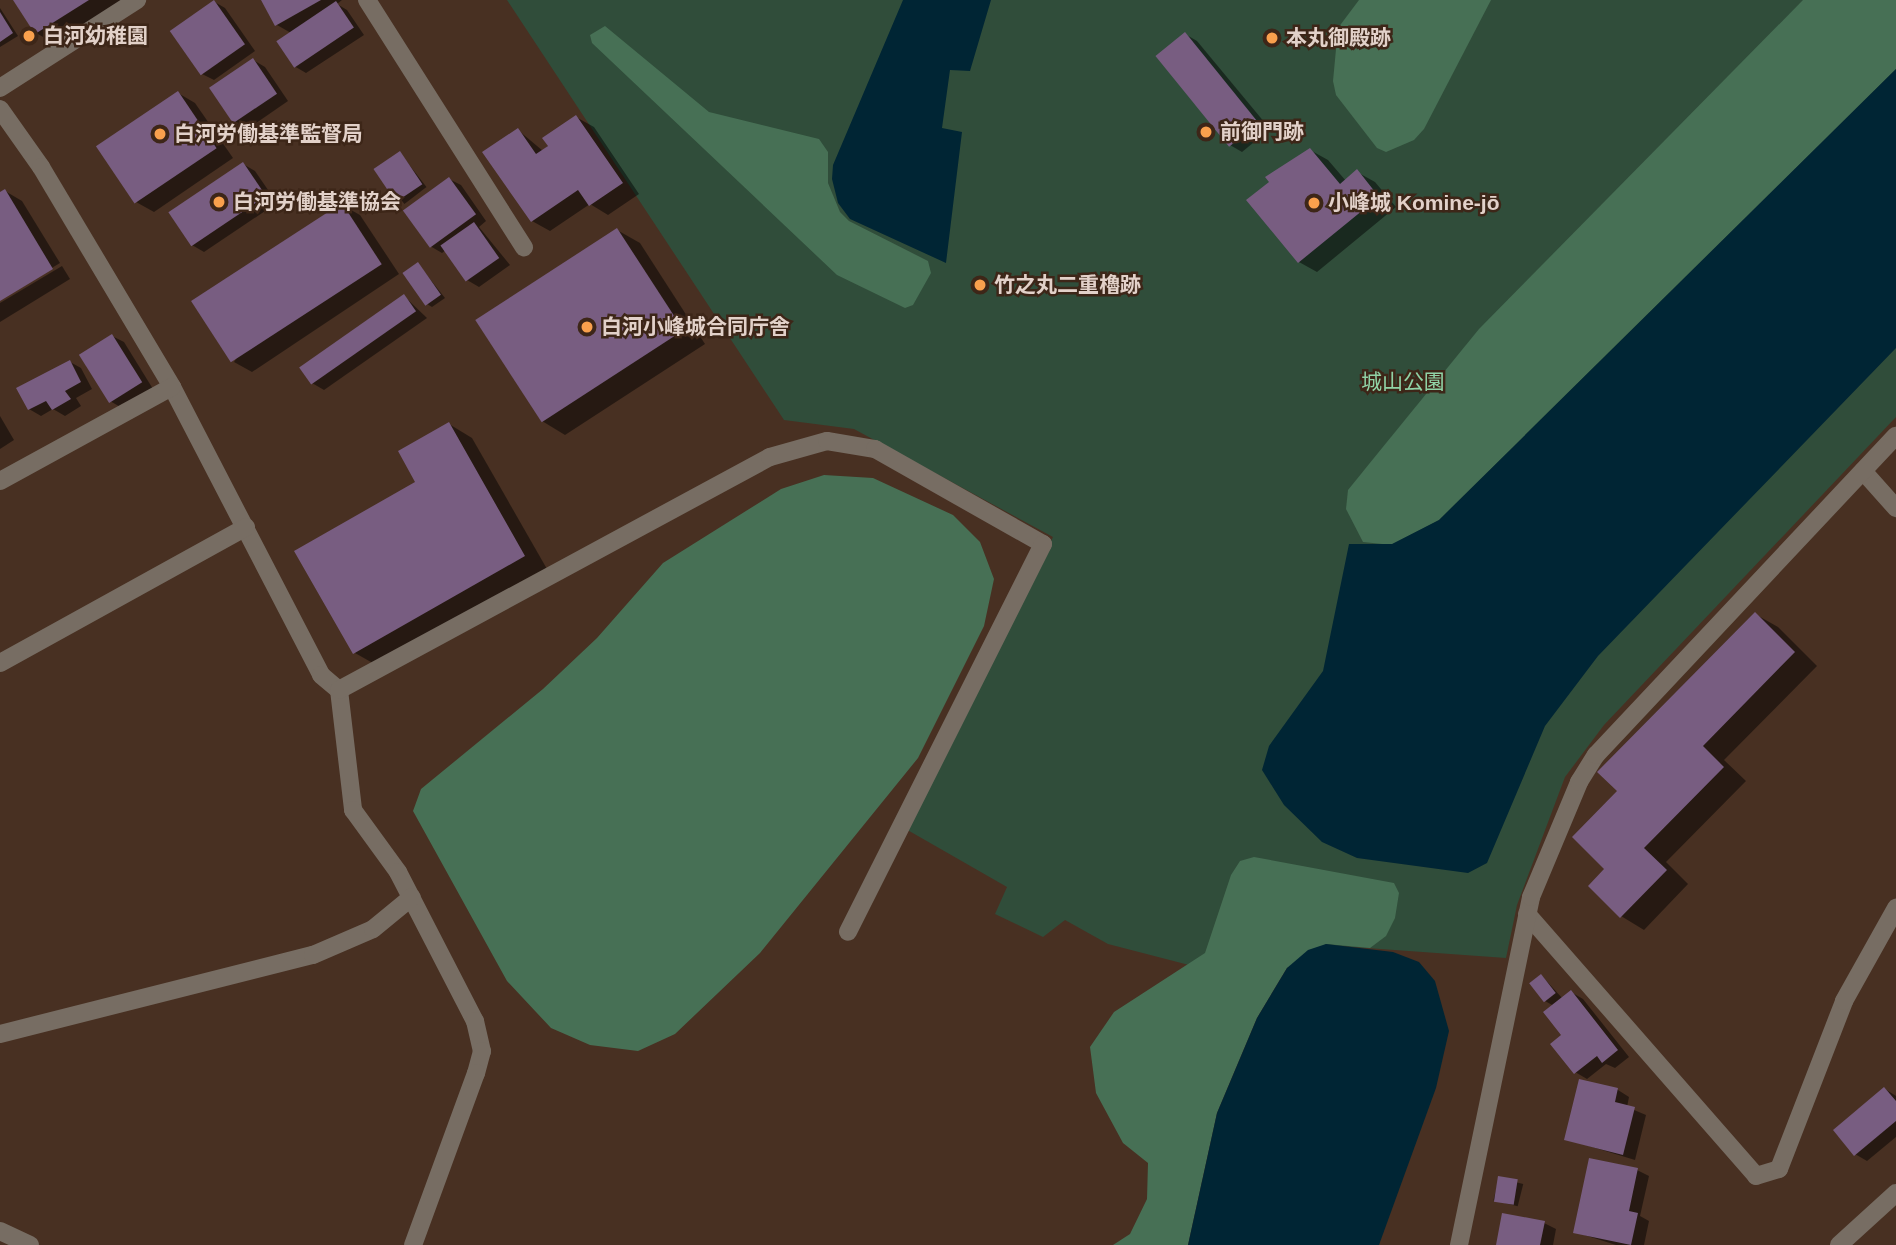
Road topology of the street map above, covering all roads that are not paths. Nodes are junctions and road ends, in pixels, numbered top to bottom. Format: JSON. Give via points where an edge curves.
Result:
{"nodes":[{"id":1,"x":137,"y":0,"type":"edge"},
{"id":2,"x":368,"y":0,"type":"edge"},
{"id":3,"x":0,"y":88,"type":"edge"},
{"id":4,"x":0,"y":109,"type":"edge"},
{"id":5,"x":524,"y":247,"type":"dead end"},
{"id":6,"x":172,"y":387,"type":"junction"},
{"id":7,"x":1896,"y":436,"type":"edge"},
{"id":8,"x":1863,"y":471,"type":"junction"},
{"id":9,"x":0,"y":481,"type":"edge"},
{"id":10,"x":1896,"y":508,"type":"edge"},
{"id":11,"x":246,"y":527,"type":"junction"},
{"id":12,"x":0,"y":663,"type":"edge"},
{"id":13,"x":339,"y":690,"type":"junction"},
{"id":14,"x":411,"y":897,"type":"junction"},
{"id":15,"x":1896,"y":908,"type":"edge"},
{"id":16,"x":1527,"y":914,"type":"junction"},
{"id":17,"x":848,"y":932,"type":"dead end"},
{"id":18,"x":0,"y":1034,"type":"edge"},
{"id":19,"x":1896,"y":1193,"type":"edge"},
{"id":20,"x":0,"y":1231,"type":"edge"},
{"id":21,"x":30,"y":1245,"type":"edge"},
{"id":22,"x":412,"y":1245,"type":"edge"},
{"id":23,"x":1460,"y":1245,"type":"edge"},
{"id":24,"x":1839,"y":1245,"type":"edge"}],
"edges":[{"from":1,"to":3,"type":"street"},
{"from":2,"to":5,"type":"street"},
{"from":4,"to":6,"type":"street","via":[[41,167]]},
{"from":6,"to":9,"type":"street"},
{"from":6,"to":11,"type":"street"},
{"from":7,"to":8,"type":"street"},
{"from":8,"to":10,"type":"street"},
{"from":8,"to":16,"type":"street","via":[[1596,755],[1579,782]]},
{"from":11,"to":12,"type":"street"},
{"from":11,"to":13,"type":"street","via":[[321,675]]},
{"from":13,"to":14,"type":"street","via":[[353,810]]},
{"from":13,"to":17,"type":"street","via":[[770,457],[827,441],[875,449],[1042,544]]},
{"from":14,"to":18,"type":"street","via":[[373,929],[313,955]]},
{"from":14,"to":22,"type":"street","via":[[475,1021],[482,1051]]},
{"from":15,"to":16,"type":"street","via":[[1844,1001],[1779,1169],[1756,1176]]},
{"from":16,"to":23,"type":"street"},
{"from":19,"to":24,"type":"street"},
{"from":20,"to":21,"type":"street"}]}
